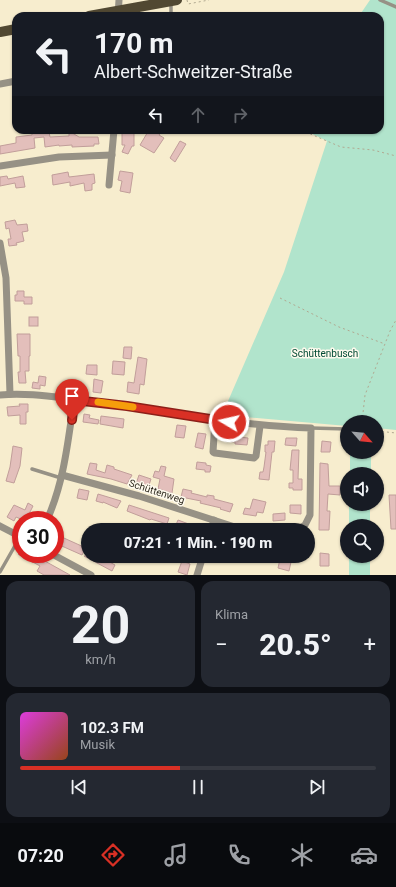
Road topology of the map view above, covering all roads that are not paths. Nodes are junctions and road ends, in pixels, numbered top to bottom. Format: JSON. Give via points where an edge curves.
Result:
{"nodes":[{"id":1,"x":119,"y":0,"type":"edge"},
{"id":2,"x":380,"y":0,"type":"edge"},
{"id":3,"x":168,"y":1,"type":"edge"},
{"id":4,"x":396,"y":7,"type":"edge"},
{"id":5,"x":118,"y":12,"type":"edge"},
{"id":6,"x":122,"y":12,"type":"edge"},
{"id":7,"x":170,"y":12,"type":"edge"},
{"id":8,"x":12,"y":30,"type":"edge"},
{"id":9,"x":0,"y":32,"type":"edge"},
{"id":10,"x":12,"y":82,"type":"edge"},
{"id":11,"x":0,"y":84,"type":"edge"},
{"id":12,"x":114,"y":134,"type":"edge"},
{"id":13,"x":112,"y":155,"type":"junction"},
{"id":14,"x":0,"y":166,"type":"edge"},
{"id":15,"x":109,"y":185,"type":"dead end"},
{"id":16,"x":0,"y":243,"type":"edge"},
{"id":17,"x":10,"y":394,"type":"junction"},
{"id":18,"x":0,"y":395,"type":"edge"},
{"id":19,"x":74,"y":400,"type":"junction"},
{"id":20,"x":215,"y":420,"type":"junction"},
{"id":21,"x":260,"y":426,"type":"junction"},
{"id":22,"x":311,"y":428,"type":"junction"},
{"id":23,"x":340,"y":429,"type":"edge"},
{"id":24,"x":32,"y":469,"type":"dead end"},
{"id":25,"x":62,"y":476,"type":"junction"},
{"id":26,"x":51,"y":511,"type":"edge"},
{"id":27,"x":214,"y":520,"type":"junction"},
{"id":28,"x":213,"y":523,"type":"edge"},
{"id":29,"x":223,"y":523,"type":"edge"},
{"id":30,"x":305,"y":523,"type":"edge"},
{"id":31,"x":0,"y":526,"type":"edge"},
{"id":32,"x":12,"y":533,"type":"edge"},
{"id":33,"x":12,"y":551,"type":"edge"},
{"id":34,"x":64,"y":560,"type":"edge"},
{"id":35,"x":201,"y":563,"type":"edge"},
{"id":36,"x":0,"y":572,"type":"edge"},
{"id":37,"x":91,"y":575,"type":"edge"},
{"id":38,"x":198,"y":575,"type":"edge"}],
"edges":[{"from":1,"to":5,"type":"street"},
{"from":2,"to":4,"type":"lane"},
{"from":3,"to":6,"type":"main road"},
{"from":3,"to":7,"type":"lane"},
{"from":8,"to":9,"type":"main road"},
{"from":10,"to":11,"type":"street"},
{"from":12,"to":13,"type":"street"},
{"from":13,"to":14,"type":"street","via":[[59,157]]},
{"from":13,"to":15,"type":"street"},
{"from":16,"to":17,"type":"street","via":[[6,278]]},
{"from":17,"to":18,"type":"street"},
{"from":17,"to":19,"type":"street"},
{"from":19,"to":20,"type":"street"},
{"from":19,"to":25,"type":"street"},
{"from":20,"to":21,"type":"street"},
{"from":20,"to":21,"type":"street","via":[[215,453],[254,458]]},
{"from":21,"to":22,"type":"street"},
{"from":22,"to":23,"type":"lane"},
{"from":22,"to":30,"type":"street","via":[[310,515]]},
{"from":24,"to":25,"type":"lane"},
{"from":25,"to":26,"type":"street"},
{"from":25,"to":27,"type":"street","name":"Schüttenweg","via":[[139,496]]},
{"from":27,"to":28,"type":"street"},
{"from":27,"to":29,"type":"street","name":"Schüttenweg"},
{"from":31,"to":32,"type":"street"},
{"from":33,"to":36,"type":"lane"},
{"from":34,"to":37,"type":"street"},
{"from":35,"to":38,"type":"street"}]}
